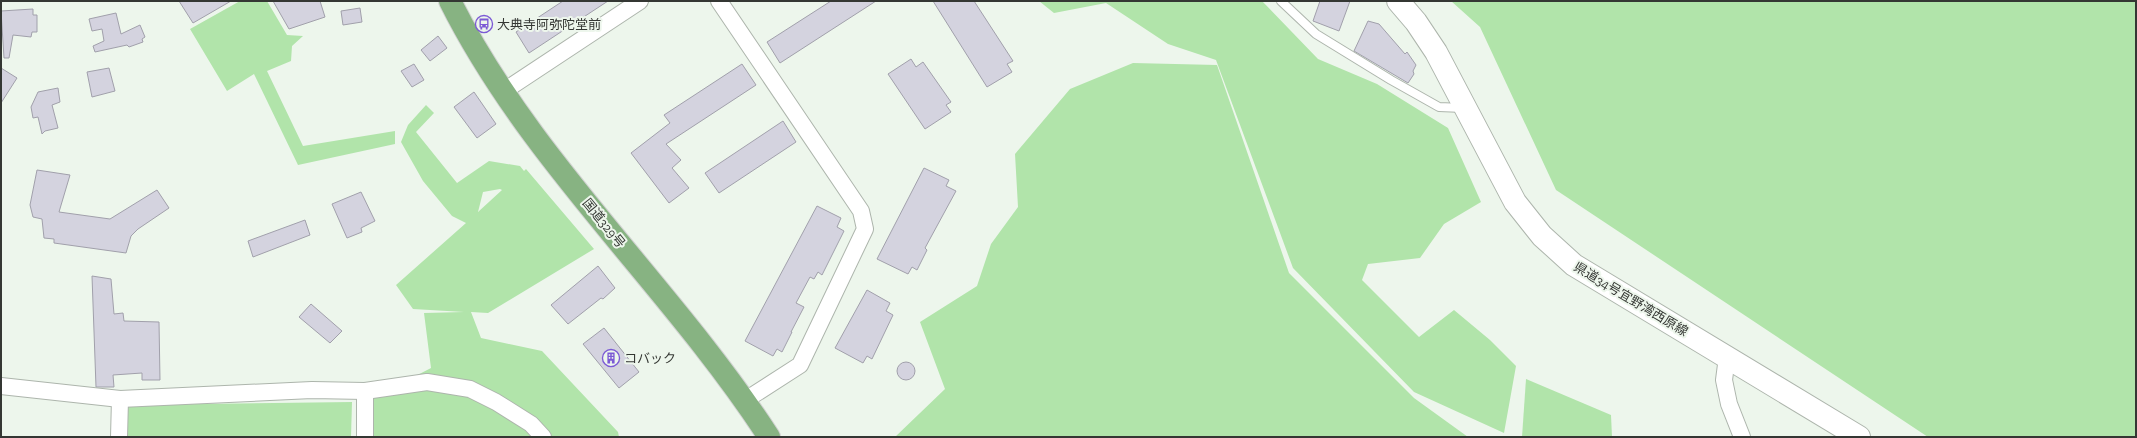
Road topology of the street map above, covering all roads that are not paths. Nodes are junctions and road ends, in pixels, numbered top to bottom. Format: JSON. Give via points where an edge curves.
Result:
{"nodes":[{"id":1,"x":450,"y":1,"type":"edge"},
{"id":2,"x":640,"y":1,"type":"edge"},
{"id":3,"x":719,"y":1,"type":"edge"},
{"id":4,"x":1282,"y":1,"type":"edge"},
{"id":5,"x":1398,"y":1,"type":"edge"},
{"id":6,"x":504,"y":91,"type":"junction"},
{"id":7,"x":1464,"y":108,"type":"junction"},
{"id":8,"x":1727,"y":357,"type":"junction"},
{"id":9,"x":1,"y":386,"type":"edge"},
{"id":10,"x":365,"y":391,"type":"junction"},
{"id":11,"x":120,"y":398,"type":"junction"},
{"id":12,"x":744,"y":401,"type":"junction"},
{"id":13,"x":119,"y":437,"type":"edge"},
{"id":14,"x":365,"y":437,"type":"edge"},
{"id":15,"x":543,"y":437,"type":"edge"},
{"id":16,"x":769,"y":437,"type":"edge"},
{"id":17,"x":1742,"y":437,"type":"edge"},
{"id":18,"x":1859,"y":437,"type":"edge"}],
"edges":[{"from":1,"to":6,"type":"highway","name":"国道329号","via":[[466,33]]},
{"from":2,"to":6,"type":"street"},
{"from":3,"to":12,"type":"street","via":[[862,211],[865,229],[800,365]]},
{"from":4,"to":7,"type":"lane","via":[[1316,34],[1391,80],[1438,107]]},
{"from":5,"to":7,"type":"main road","name":"県道34号宜野湾西原線","via":[[1436,52]]},
{"from":6,"to":12,"type":"highway","name":"国道329号","via":[[527,126]]},
{"from":7,"to":8,"type":"main road","name":"県道34号宜野湾西原線","via":[[1515,202],[1542,236],[1574,265]]},
{"from":8,"to":17,"type":"street","via":[[1724,380],[1729,404]]},
{"from":8,"to":18,"type":"main road","name":"県道34号宜野湾西原線"},
{"from":9,"to":11,"type":"street"},
{"from":10,"to":11,"type":"street","via":[[312,390]]},
{"from":10,"to":14,"type":"street"},
{"from":10,"to":15,"type":"street","via":[[427,382],[470,389],[531,424]]},
{"from":11,"to":13,"type":"street"},
{"from":12,"to":16,"type":"highway","name":"国道329号"}]}
